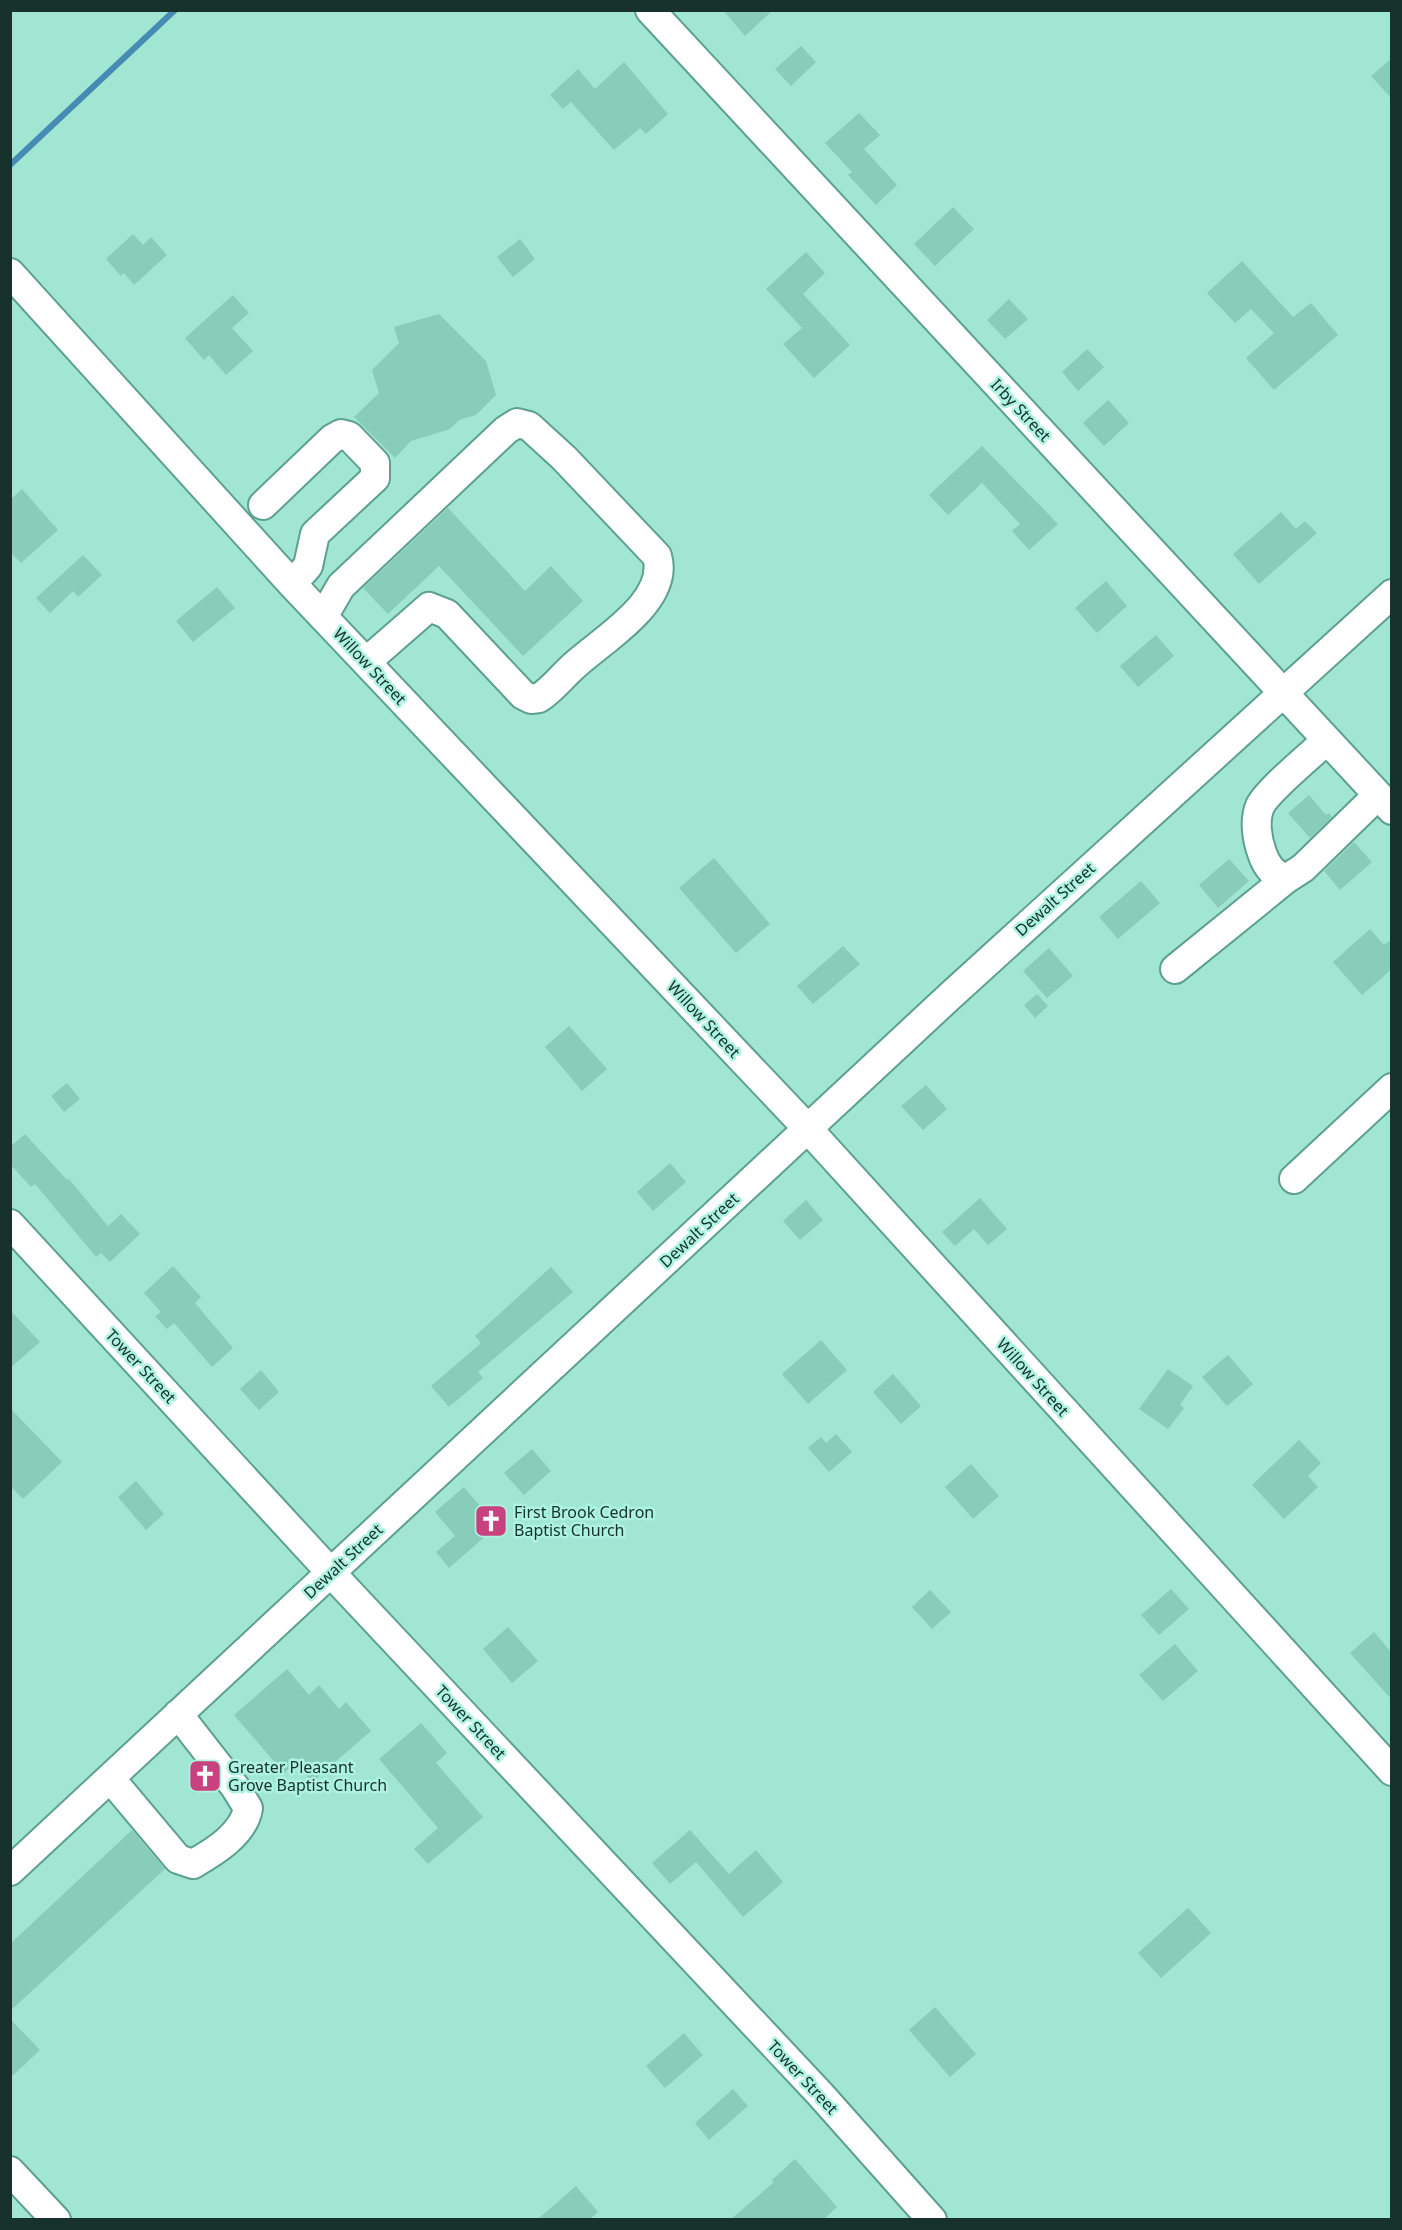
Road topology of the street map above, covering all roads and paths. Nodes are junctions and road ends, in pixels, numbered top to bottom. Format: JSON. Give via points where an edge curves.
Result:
{"nodes":[{"id":1,"x":650,"y":10,"type":"edge"},
{"id":2,"x":10,"y":273,"type":"edge"},
{"id":3,"x":263,"y":505,"type":"dead end"},
{"id":4,"x":292,"y":584,"type":"junction"},
{"id":5,"x":1392,"y":594,"type":"edge"},
{"id":6,"x":323,"y":616,"type":"junction"},
{"id":7,"x":366,"y":662,"type":"junction"},
{"id":8,"x":1284,"y":694,"type":"junction"},
{"id":9,"x":1327,"y":740,"type":"junction"},
{"id":10,"x":1385,"y":802,"type":"edge"},
{"id":11,"x":1286,"y":879,"type":"junction"},
{"id":12,"x":1175,"y":969,"type":"dead end"},
{"id":13,"x":1392,"y":1088,"type":"edge"},
{"id":14,"x":808,"y":1129,"type":"junction"},
{"id":15,"x":1294,"y":1179,"type":"dead end"},
{"id":16,"x":10,"y":1224,"type":"edge"},
{"id":17,"x":331,"y":1573,"type":"junction"},
{"id":18,"x":178,"y":1714,"type":"junction"},
{"id":19,"x":1392,"y":1771,"type":"edge"},
{"id":20,"x":110,"y":1778,"type":"junction"},
{"id":21,"x":10,"y":1871,"type":"edge"},
{"id":22,"x":10,"y":2171,"type":"edge"},
{"id":23,"x":51,"y":2218,"type":"edge"},
{"id":24,"x":932,"y":2220,"type":"edge"}],
"edges":[{"from":1,"to":8,"type":"street","name":"Irby Street"},
{"from":2,"to":4,"type":"street","name":"Willow Street"},
{"from":3,"to":4,"type":"street","via":[[341,434],[349,436],[375,463],[375,478],[315,534],[308,566]]},
{"from":4,"to":6,"type":"street","name":"Willow Street"},
{"from":5,"to":8,"type":"street","name":"Dewalt Street"},
{"from":6,"to":7,"type":"street","name":"Willow Street"},
{"from":6,"to":7,"type":"street","via":[[341,586],[517,423],[529,426],[564,458],[657,556],[660,575],[639,612],[539,698],[523,695],[437,608],[423,611]]},
{"from":7,"to":14,"type":"street","name":"Willow Street"},
{"from":8,"to":9,"type":"street","name":"Irby Street"},
{"from":8,"to":14,"type":"street","name":"Dewalt Street","via":[[1177,787]]},
{"from":9,"to":10,"type":"street","name":"Irby Street"},
{"from":9,"to":11,"type":"street","via":[[1260,807],[1257,827],[1263,857],[1269,868]]},
{"from":10,"to":11,"type":"street"},
{"from":11,"to":12,"type":"street"},
{"from":13,"to":15,"type":"street"},
{"from":14,"to":17,"type":"street","name":"Dewalt Street"},
{"from":14,"to":19,"type":"street","name":"Willow Street"},
{"from":16,"to":17,"type":"street","name":"Tower Street"},
{"from":17,"to":18,"type":"street","name":"Dewalt Street"},
{"from":17,"to":24,"type":"street","name":"Tower Street","via":[[820,2094]]},
{"from":18,"to":20,"type":"street","name":"Dewalt Street"},
{"from":18,"to":20,"type":"street","via":[[248,1808],[246,1821],[216,1851],[193,1864],[178,1859]]},
{"from":20,"to":21,"type":"street","name":"Dewalt Street"},
{"from":22,"to":23,"type":"street"}]}
